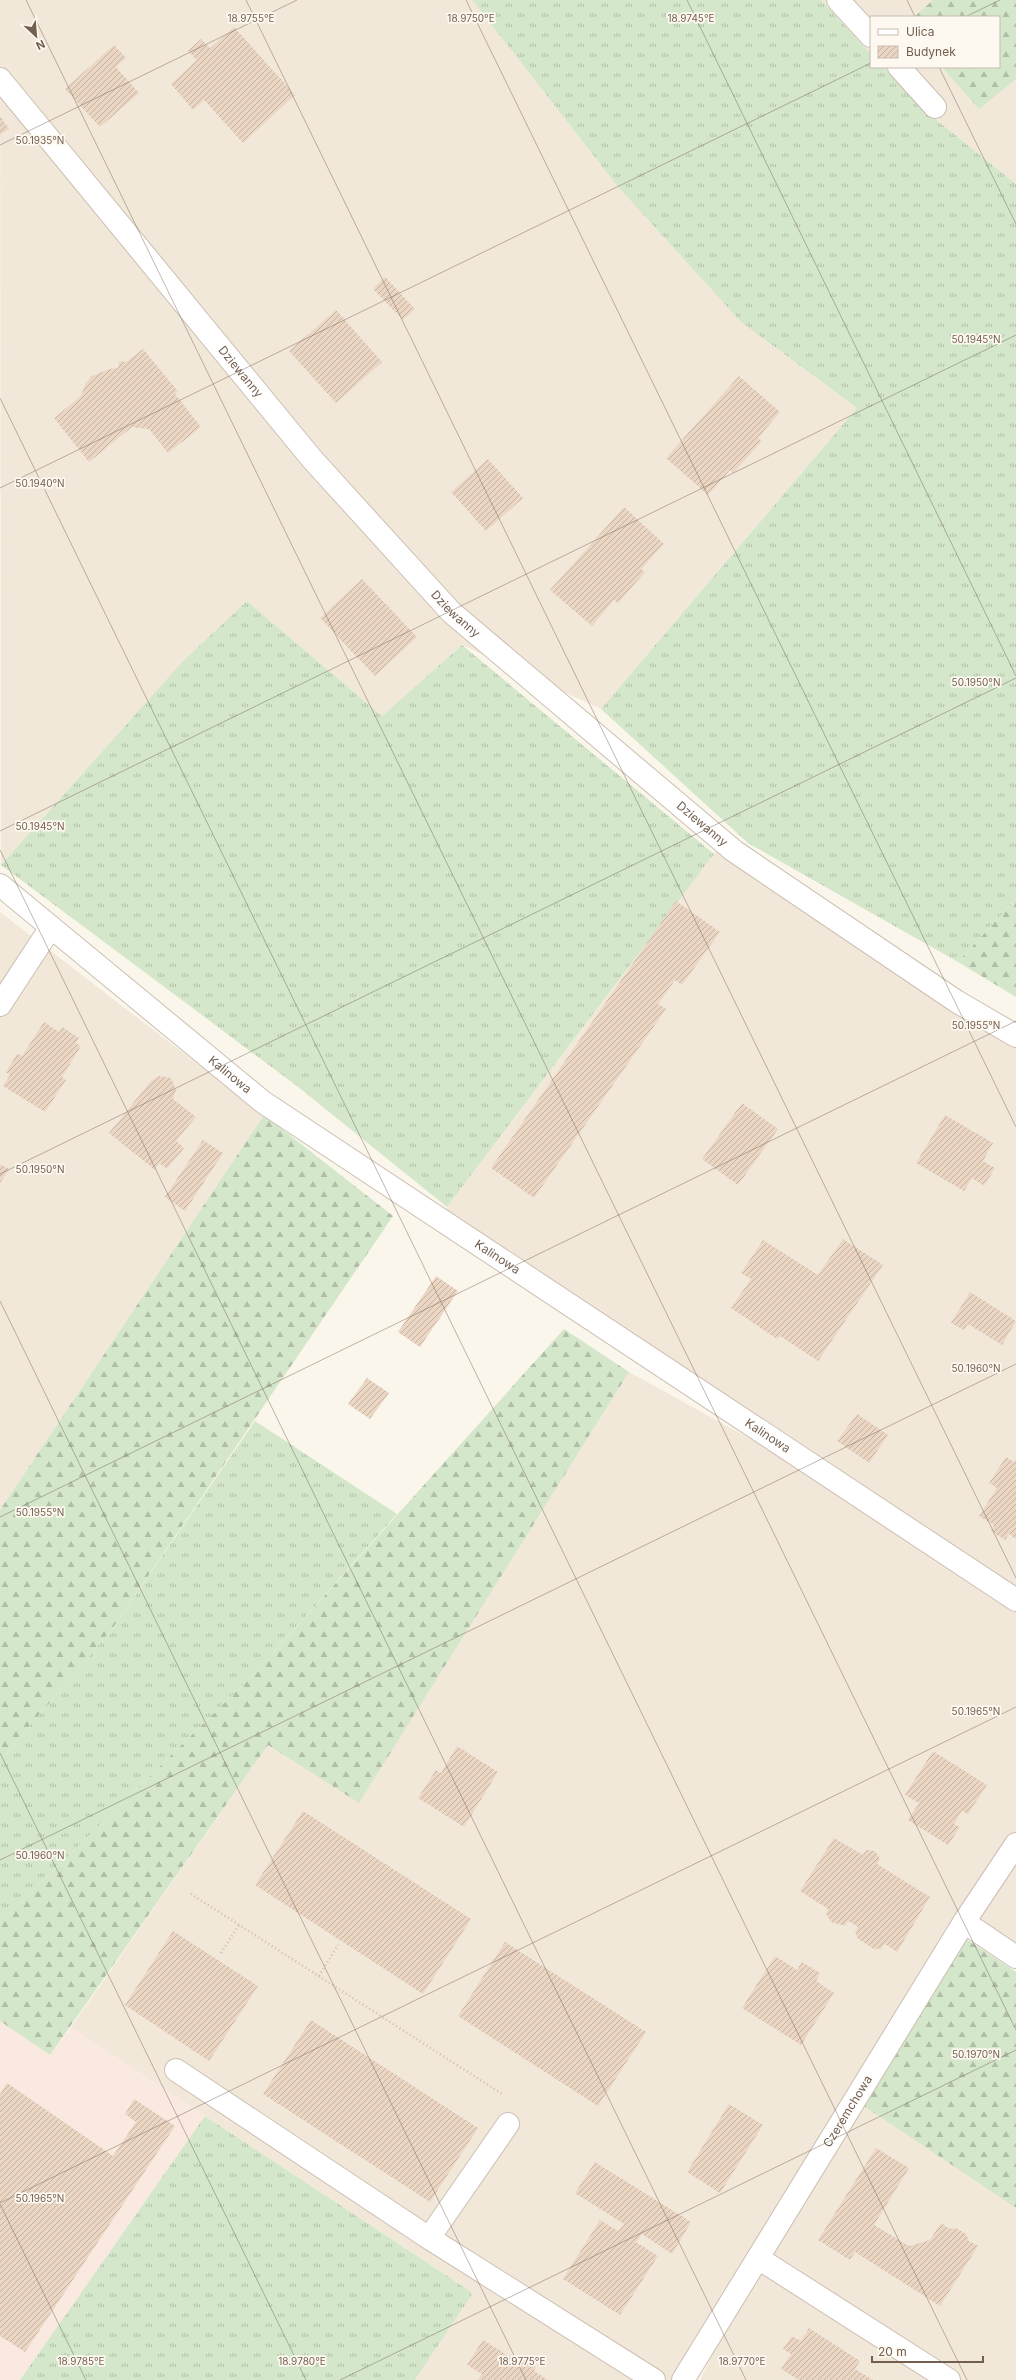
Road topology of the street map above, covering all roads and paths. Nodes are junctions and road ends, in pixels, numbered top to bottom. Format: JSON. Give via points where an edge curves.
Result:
{"nodes":[{"id":1,"x":838,"y":0,"type":"edge"},
{"id":2,"x":870,"y":35,"type":"edge"},
{"id":3,"x":900,"y":68,"type":"edge"},
{"id":4,"x":0,"y":79,"type":"edge"},
{"id":5,"x":936,"y":107,"type":"dead end"},
{"id":6,"x":0,"y":885,"type":"edge"},
{"id":7,"x":51,"y":927,"type":"junction"},
{"id":8,"x":0,"y":1005,"type":"edge"},
{"id":9,"x":1016,"y":1036,"type":"edge"},
{"id":10,"x":1016,"y":1600,"type":"edge"},
{"id":11,"x":1016,"y":1844,"type":"edge"},
{"id":12,"x":191,"y":1894,"type":"dead end"},
{"id":13,"x":964,"y":1922,"type":"junction"},
{"id":14,"x":239,"y":1925,"type":"junction"},
{"id":15,"x":338,"y":1945,"type":"dead end"},
{"id":16,"x":221,"y":1953,"type":"dead end"},
{"id":17,"x":1016,"y":1957,"type":"edge"},
{"id":18,"x":319,"y":1976,"type":"junction"},
{"id":19,"x":176,"y":2070,"type":"dead end"},
{"id":20,"x":507,"y":2098,"type":"dead end"},
{"id":21,"x":508,"y":2124,"type":"dead end"},
{"id":22,"x":429,"y":2238,"type":"junction"},
{"id":23,"x":758,"y":2258,"type":"junction"},
{"id":24,"x":654,"y":2380,"type":"edge"},
{"id":25,"x":682,"y":2380,"type":"edge"},
{"id":26,"x":949,"y":2380,"type":"edge"}],
"edges":[{"from":1,"to":2,"type":"street"},
{"from":3,"to":5,"type":"street"},
{"from":4,"to":9,"type":"street","name":"Dziewanny","via":[[312,459],[451,612],[734,851],[956,1001]]},
{"from":6,"to":7,"type":"street","name":"Kalinowa"},
{"from":7,"to":8,"type":"street"},
{"from":7,"to":10,"type":"street","name":"Kalinowa","via":[[263,1102]]},
{"from":11,"to":13,"type":"street","name":"Czeremchowa"},
{"from":12,"to":14,"type":"path"},
{"from":13,"to":17,"type":"street"},
{"from":13,"to":23,"type":"street","name":"Czeremchowa"},
{"from":14,"to":16,"type":"path"},
{"from":14,"to":18,"type":"path"},
{"from":15,"to":18,"type":"path"},
{"from":18,"to":20,"type":"path"},
{"from":19,"to":22,"type":"street"},
{"from":21,"to":22,"type":"street"},
{"from":22,"to":24,"type":"street"},
{"from":23,"to":25,"type":"street","name":"Czeremchowa"},
{"from":23,"to":26,"type":"street"}]}
